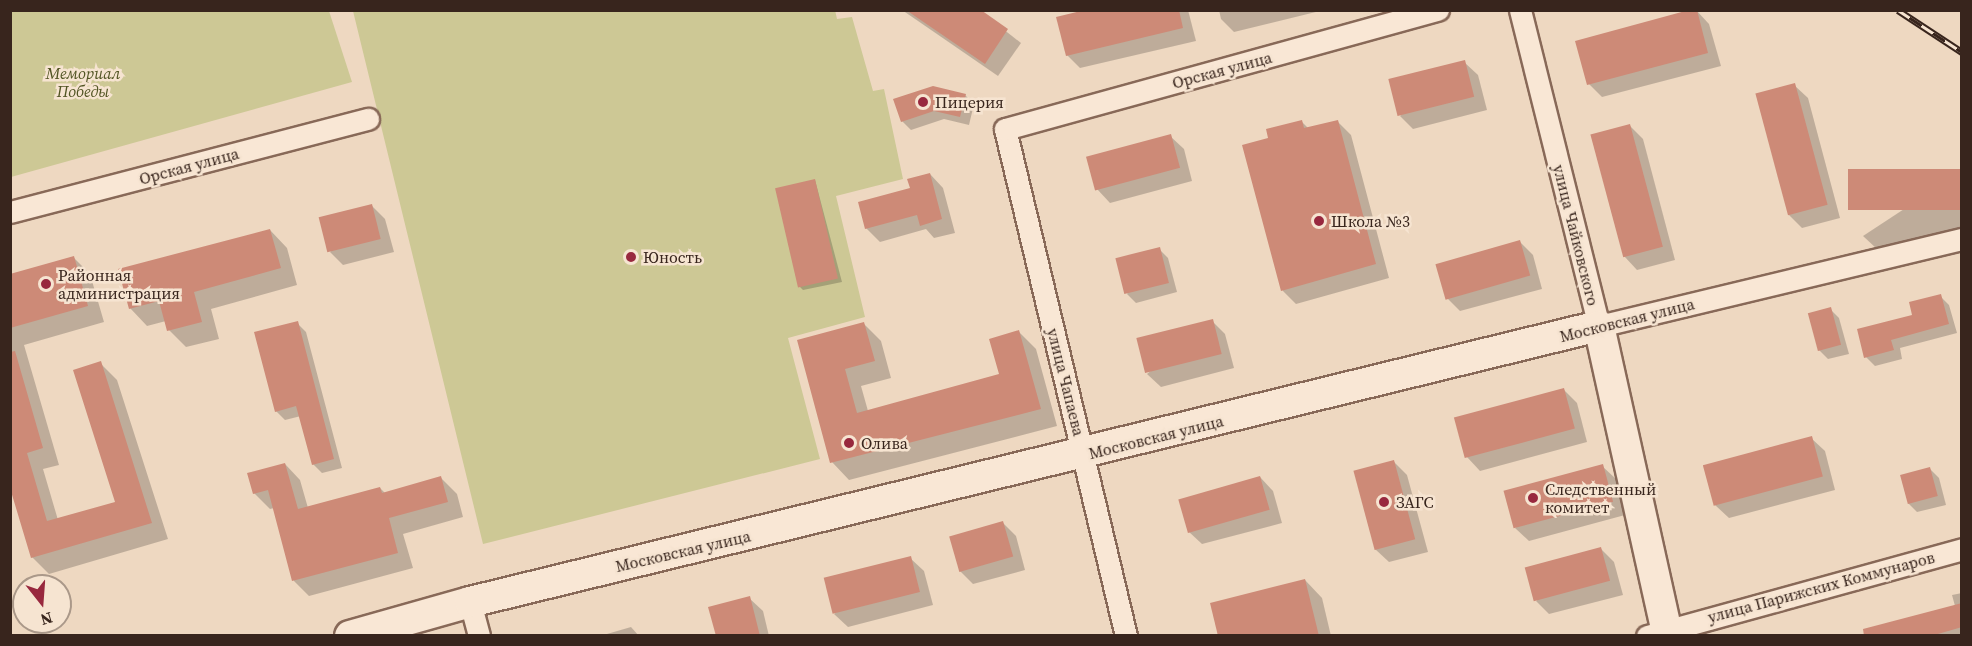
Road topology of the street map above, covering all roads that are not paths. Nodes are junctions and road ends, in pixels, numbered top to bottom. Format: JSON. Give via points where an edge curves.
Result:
{"nodes":[{"id":1,"x":1438,"y":10,"type":"edge"},
{"id":2,"x":1520,"y":10,"type":"edge"},
{"id":3,"x":368,"y":119,"type":"dead end"},
{"id":4,"x":1005,"y":129,"type":"joint"},
{"id":5,"x":10,"y":212,"type":"edge"},
{"id":6,"x":1962,"y":239,"type":"edge"},
{"id":7,"x":1599,"y":326,"type":"junction"},
{"id":8,"x":1084,"y":455,"type":"junction"},
{"id":9,"x":1962,"y":549,"type":"edge"},
{"id":10,"x":470,"y":602,"type":"junction"},
{"id":11,"x":1660,"y":634,"type":"edge"},
{"id":12,"x":350,"y":636,"type":"edge"},
{"id":13,"x":479,"y":636,"type":"edge"},
{"id":14,"x":1126,"y":636,"type":"edge"}],
"edges":[{"from":1,"to":4,"type":"street","name":"Орская улица"},
{"from":2,"to":7,"type":"street","name":"улица Чайковского"},
{"from":3,"to":5,"type":"street","name":"Орская улица"},
{"from":4,"to":8,"type":"street","name":"улица Чапаева"},
{"from":6,"to":7,"type":"street","name":"Московская улица"},
{"from":7,"to":8,"type":"street","name":"Московская улица"},
{"from":7,"to":11,"type":"street","name":"улица Чайковского"},
{"from":8,"to":10,"type":"street","name":"Московская улица"},
{"from":8,"to":14,"type":"street","name":"улица Чапаева"},
{"from":9,"to":11,"type":"street","name":"улица Парижских Коммунаров"},
{"from":10,"to":12,"type":"street","name":"Московская улица"},
{"from":10,"to":13,"type":"street"}]}
